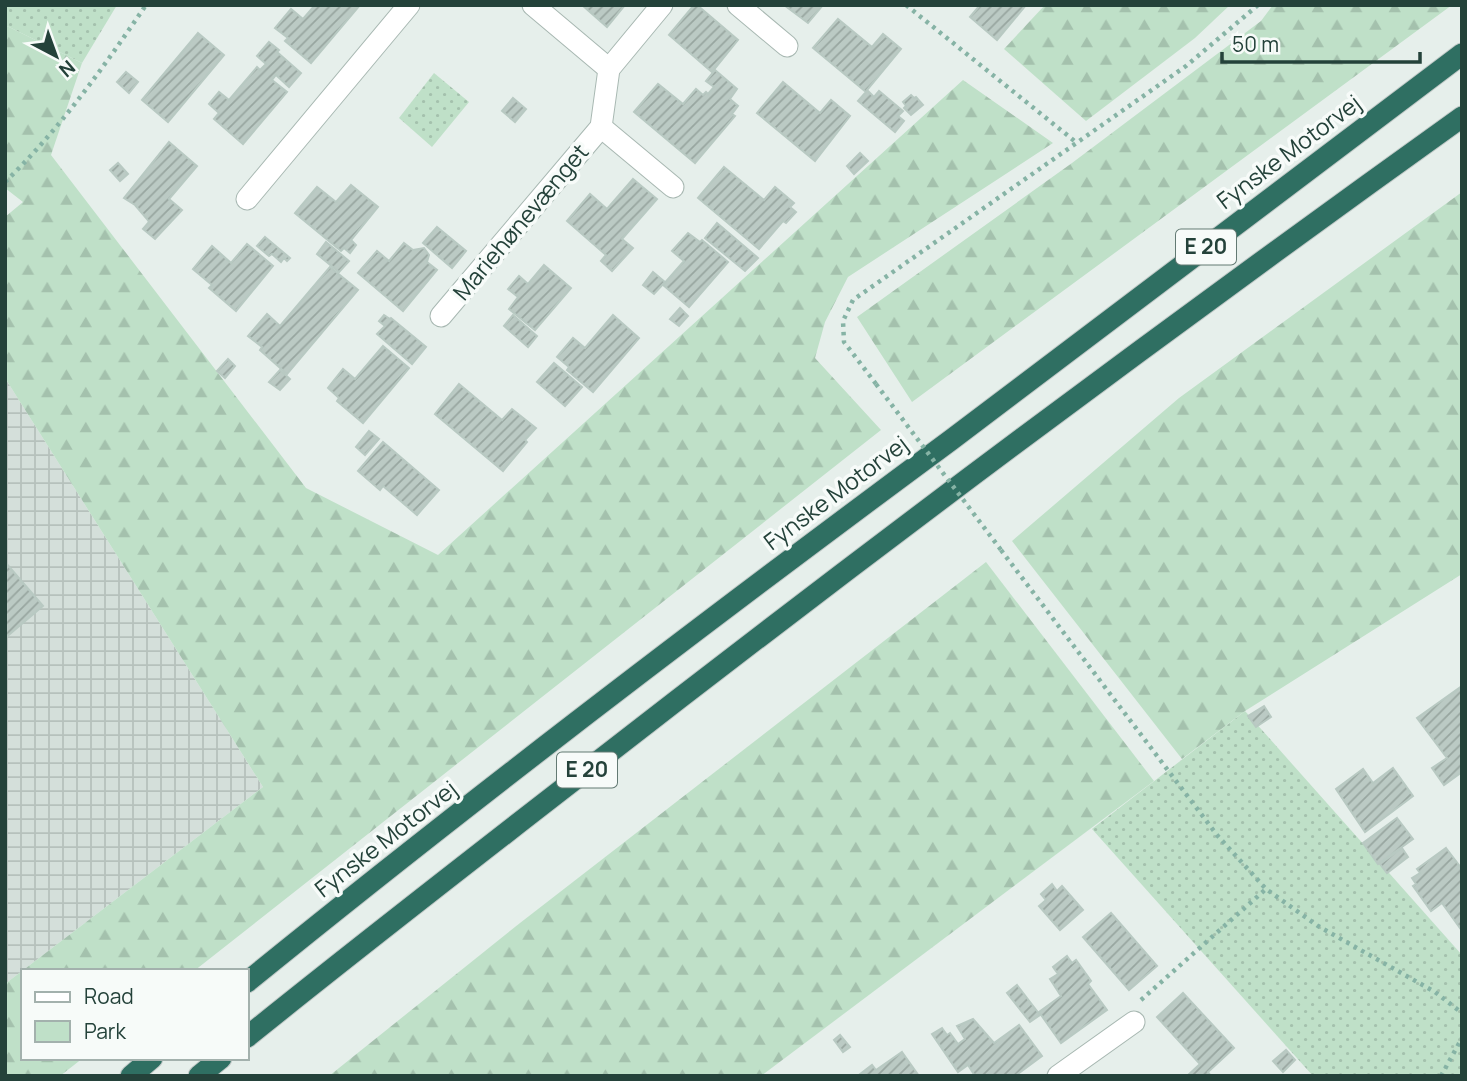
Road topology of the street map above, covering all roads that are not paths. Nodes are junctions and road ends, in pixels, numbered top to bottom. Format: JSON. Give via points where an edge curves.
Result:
{"nodes":[{"id":1,"x":533,"y":5,"type":"edge"},
{"id":2,"x":662,"y":5,"type":"edge"},
{"id":3,"x":738,"y":5,"type":"edge"},
{"id":4,"x":404,"y":7,"type":"edge"},
{"id":5,"x":787,"y":46,"type":"dead end"},
{"id":6,"x":1462,"y":54,"type":"edge"},
{"id":7,"x":609,"y":69,"type":"junction"},
{"id":8,"x":1462,"y":117,"type":"edge"},
{"id":9,"x":601,"y":127,"type":"junction"},
{"id":10,"x":673,"y":187,"type":"dead end"},
{"id":11,"x":247,"y":199,"type":"dead end"},
{"id":12,"x":441,"y":316,"type":"dead end"},
{"id":13,"x":248,"y":981,"type":"edge"},
{"id":14,"x":1134,"y":1022,"type":"road end"},
{"id":15,"x":248,"y":1036,"type":"edge"},
{"id":16,"x":150,"y":1060,"type":"edge"},
{"id":17,"x":218,"y":1060,"type":"edge"},
{"id":18,"x":131,"y":1076,"type":"edge"},
{"id":19,"x":199,"y":1076,"type":"edge"},
{"id":20,"x":1058,"y":1076,"type":"edge"}],
"edges":[{"from":1,"to":7,"type":"street"},
{"from":2,"to":7,"type":"street"},
{"from":3,"to":5,"type":"street"},
{"from":4,"to":11,"type":"street"},
{"from":6,"to":13,"type":"highway","name":"Fynske Motorvej","number":"E 20","via":[[773,573]]},
{"from":7,"to":9,"type":"street","name":"Mariehønevænget"},
{"from":8,"to":15,"type":"highway","number":"E 20","via":[[695,686]]},
{"from":9,"to":10,"type":"street","name":"Mariehønevænget"},
{"from":9,"to":12,"type":"street","name":"Mariehønevænget"},
{"from":14,"to":20,"type":"street"},
{"from":16,"to":18,"type":"highway"},
{"from":17,"to":19,"type":"highway"}]}
